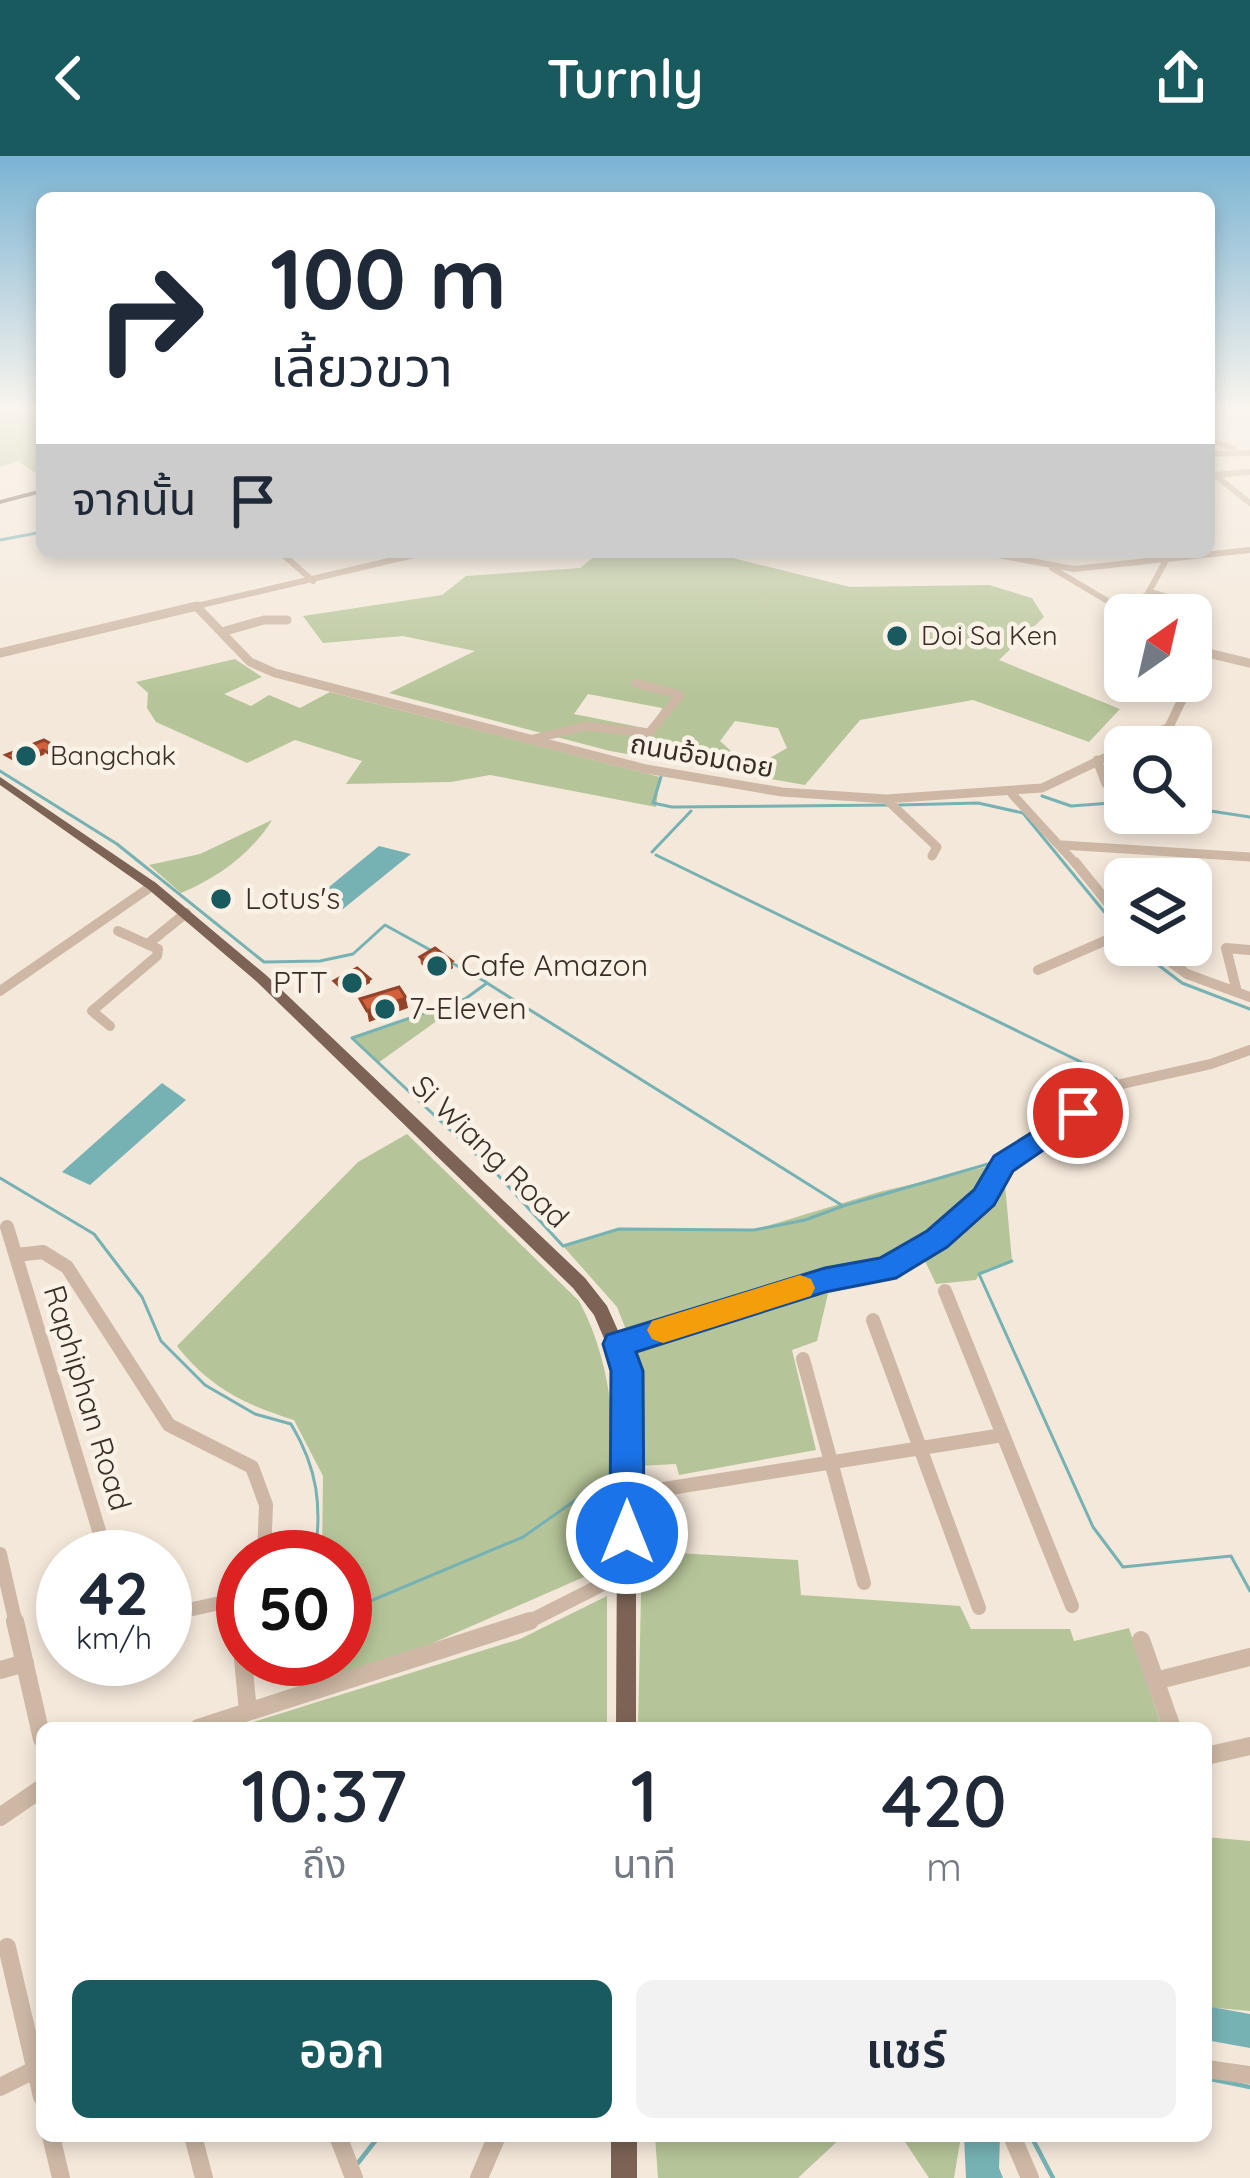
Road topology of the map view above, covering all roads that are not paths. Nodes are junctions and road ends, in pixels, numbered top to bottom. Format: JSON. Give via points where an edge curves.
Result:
{"nodes":[{"id":1,"x":1250,"y":550,"type":"edge"},
{"id":2,"x":1215,"y":555,"type":"edge"},
{"id":3,"x":287,"y":558,"type":"edge"},
{"id":4,"x":403,"y":558,"type":"edge"},
{"id":5,"x":1025,"y":558,"type":"edge"},
{"id":6,"x":1193,"y":558,"type":"edge"},
{"id":7,"x":1165,"y":562,"type":"junction"},
{"id":8,"x":1052,"y":566,"type":"junction"},
{"id":9,"x":313,"y":581,"type":"junction"},
{"id":10,"x":1150,"y":592,"type":"junction"},
{"id":11,"x":1146,"y":594,"type":"edge"},
{"id":12,"x":1158,"y":594,"type":"edge"},
{"id":13,"x":1104,"y":600,"type":"edge"},
{"id":14,"x":198,"y":608,"type":"junction"},
{"id":15,"x":286,"y":620,"type":"dead end"},
{"id":16,"x":225,"y":631,"type":"junction"},
{"id":17,"x":0,"y":653,"type":"edge"},
{"id":18,"x":1212,"y":655,"type":"edge"},
{"id":19,"x":1250,"y":663,"type":"edge"},
{"id":20,"x":636,"y":683,"type":"dead end"},
{"id":21,"x":1181,"y":702,"type":"edge"},
{"id":22,"x":528,"y":740,"type":"junction"},
{"id":23,"x":1097,"y":760,"type":"junction"},
{"id":24,"x":1104,"y":779,"type":"edge"},
{"id":25,"x":0,"y":780,"type":"edge"},
{"id":26,"x":1012,"y":794,"type":"junction"},
{"id":27,"x":886,"y":799,"type":"junction"},
{"id":28,"x":1062,"y":845,"type":"junction"},
{"id":29,"x":932,"y":856,"type":"dead end"},
{"id":30,"x":1250,"y":857,"type":"edge"},
{"id":31,"x":152,"y":886,"type":"junction"},
{"id":32,"x":1104,"y":899,"type":"edge"},
{"id":33,"x":186,"y":914,"type":"junction"},
{"id":34,"x":118,"y":931,"type":"dead end"},
{"id":35,"x":1104,"y":935,"type":"edge"},
{"id":36,"x":149,"y":943,"type":"junction"},
{"id":37,"x":1250,"y":950,"type":"edge"},
{"id":38,"x":1176,"y":966,"type":"edge"},
{"id":39,"x":1038,"y":970,"type":"dead end"},
{"id":40,"x":0,"y":991,"type":"edge"},
{"id":41,"x":1237,"y":992,"type":"junction"},
{"id":42,"x":1250,"y":997,"type":"edge"},
{"id":43,"x":110,"y":1026,"type":"dead end"},
{"id":44,"x":1250,"y":1050,"type":"edge"},
{"id":45,"x":7,"y":1227,"type":"dead end"},
{"id":46,"x":16,"y":1255,"type":"junction"},
{"id":47,"x":945,"y":1291,"type":"dead end"},
{"id":48,"x":873,"y":1320,"type":"dead end"},
{"id":49,"x":618,"y":1344,"type":"junction"},
{"id":50,"x":802,"y":1359,"type":"dead end"},
{"id":51,"x":1003,"y":1435,"type":"junction"},
{"id":52,"x":920,"y":1448,"type":"junction"},
{"id":53,"x":830,"y":1462,"type":"junction"},
{"id":54,"x":626,"y":1495,"type":"junction"},
{"id":55,"x":99,"y":1530,"type":"edge"},
{"id":56,"x":265,"y":1530,"type":"edge"},
{"id":57,"x":0,"y":1554,"type":"edge"},
{"id":58,"x":627,"y":1572,"type":"junction"},
{"id":59,"x":864,"y":1583,"type":"dead end"},
{"id":60,"x":1072,"y":1606,"type":"dead end"},
{"id":61,"x":979,"y":1609,"type":"dead end"},
{"id":62,"x":1141,"y":1640,"type":"dead end"},
{"id":63,"x":1250,"y":1657,"type":"edge"},
{"id":64,"x":25,"y":1663,"type":"junction"},
{"id":65,"x":0,"y":1670,"type":"edge"},
{"id":66,"x":1155,"y":1681,"type":"junction"},
{"id":67,"x":246,"y":1686,"type":"edge"},
{"id":68,"x":248,"y":1712,"type":"junction"},
{"id":69,"x":38,"y":1722,"type":"edge"},
{"id":70,"x":217,"y":1722,"type":"edge"},
{"id":71,"x":626,"y":1722,"type":"edge"},
{"id":72,"x":1170,"y":1722,"type":"edge"},
{"id":73,"x":1250,"y":1746,"type":"edge"},
{"id":74,"x":1212,"y":1755,"type":"edge"},
{"id":75,"x":36,"y":1792,"type":"edge"},
{"id":76,"x":0,"y":1817,"type":"edge"},
{"id":77,"x":7,"y":1947,"type":"dead end"},
{"id":78,"x":36,"y":2056,"type":"edge"},
{"id":79,"x":36,"y":2069,"type":"edge"},
{"id":80,"x":1212,"y":2070,"type":"edge"},
{"id":81,"x":1250,"y":2075,"type":"edge"},
{"id":82,"x":0,"y":2087,"type":"edge"},
{"id":83,"x":52,"y":2142,"type":"edge"},
{"id":84,"x":195,"y":2142,"type":"edge"},
{"id":85,"x":340,"y":2142,"type":"edge"},
{"id":86,"x":494,"y":2142,"type":"edge"},
{"id":87,"x":624,"y":2142,"type":"edge"},
{"id":88,"x":1015,"y":2142,"type":"edge"},
{"id":89,"x":61,"y":2178,"type":"edge"},
{"id":90,"x":204,"y":2178,"type":"edge"},
{"id":91,"x":354,"y":2178,"type":"edge"},
{"id":92,"x":479,"y":2178,"type":"edge"},
{"id":93,"x":623,"y":2178,"type":"edge"},
{"id":94,"x":1030,"y":2178,"type":"edge"}],
"edges":[{"from":1,"to":2,"type":"street"},
{"from":3,"to":9,"type":"street"},
{"from":4,"to":9,"type":"street"},
{"from":5,"to":8,"type":"street"},
{"from":6,"to":7,"type":"street"},
{"from":7,"to":8,"type":"street"},
{"from":7,"to":10,"type":"street"},
{"from":8,"to":13,"type":"street"},
{"from":9,"to":14,"type":"street"},
{"from":10,"to":11,"type":"street"},
{"from":10,"to":12,"type":"street"},
{"from":14,"to":16,"type":"street","name":"ถนนอ้อมดอย"},
{"from":14,"to":17,"type":"street"},
{"from":15,"to":16,"type":"street"},
{"from":16,"to":22,"type":"street","name":"ถนนอ้อมดอย","via":[[250,662],[275,674]]},
{"from":18,"to":19,"type":"street"},
{"from":20,"to":22,"type":"street","via":[[680,695],[649,733],[587,726]]},
{"from":21,"to":23,"type":"street","name":"ถนนอ้อมดอย","via":[[1169,727]]},
{"from":22,"to":27,"type":"street","name":"ถนนอ้อมดอย","via":[[782,792]]},
{"from":23,"to":24,"type":"street"},
{"from":23,"to":26,"type":"street","name":"ถนนอ้อมดอย"},
{"from":25,"to":31,"type":"main road","name":"Si Wiang Road"},
{"from":26,"to":27,"type":"street","name":"ถนนอ้อมดอย"},
{"from":26,"to":28,"type":"street"},
{"from":27,"to":29,"type":"street","via":[[938,848]]},
{"from":28,"to":30,"type":"street"},
{"from":28,"to":32,"type":"street"},
{"from":31,"to":33,"type":"main road","name":"Si Wiang Road"},
{"from":31,"to":40,"type":"street"},
{"from":33,"to":36,"type":"street"},
{"from":33,"to":49,"type":"main road","name":"Si Wiang Road","via":[[579,1283]]},
{"from":34,"to":36,"type":"street"},
{"from":35,"to":39,"type":"street"},
{"from":36,"to":43,"type":"street","via":[[157,956],[92,1011]]},
{"from":37,"to":41,"type":"street","via":[[1226,948]]},
{"from":38,"to":41,"type":"street"},
{"from":41,"to":42,"type":"street"},
{"from":44,"to":49,"type":"street","via":[[1117,1085],[1003,1163],[969,1212],[886,1269]]},
{"from":45,"to":46,"type":"street","name":"Raphiphan Road"},
{"from":46,"to":55,"type":"street","name":"Raphiphan Road"},
{"from":46,"to":56,"type":"street","name":"Raphiphan Road","via":[[37,1250],[56,1257],[77,1276],[169,1425],[252,1467],[266,1505]]},
{"from":47,"to":51,"type":"street"},
{"from":48,"to":52,"type":"street"},
{"from":49,"to":54,"type":"main road","name":"Si Wiang Road","via":[[627,1371]]},
{"from":50,"to":53,"type":"street"},
{"from":51,"to":52,"type":"street"},
{"from":51,"to":60,"type":"street"},
{"from":52,"to":53,"type":"street"},
{"from":52,"to":61,"type":"street"},
{"from":53,"to":54,"type":"street"},
{"from":53,"to":59,"type":"street"},
{"from":54,"to":58,"type":"main road","name":"Si Wiang Road"},
{"from":57,"to":64,"type":"street"},
{"from":58,"to":68,"type":"street","via":[[523,1625]]},
{"from":58,"to":71,"type":"main road","name":"Si Wiang Road"},
{"from":62,"to":66,"type":"street"},
{"from":63,"to":66,"type":"street"},
{"from":64,"to":65,"type":"street"},
{"from":64,"to":69,"type":"street"},
{"from":66,"to":72,"type":"street"},
{"from":67,"to":68,"type":"street"},
{"from":68,"to":70,"type":"street"},
{"from":73,"to":74,"type":"street"},
{"from":75,"to":76,"type":"street"},
{"from":77,"to":78,"type":"street"},
{"from":79,"to":82,"type":"street"},
{"from":80,"to":81,"type":"street"},
{"from":83,"to":89,"type":"street"},
{"from":84,"to":90,"type":"street"},
{"from":85,"to":91,"type":"street"},
{"from":86,"to":92,"type":"street"},
{"from":87,"to":93,"type":"main road"},
{"from":88,"to":94,"type":"street"}]}
